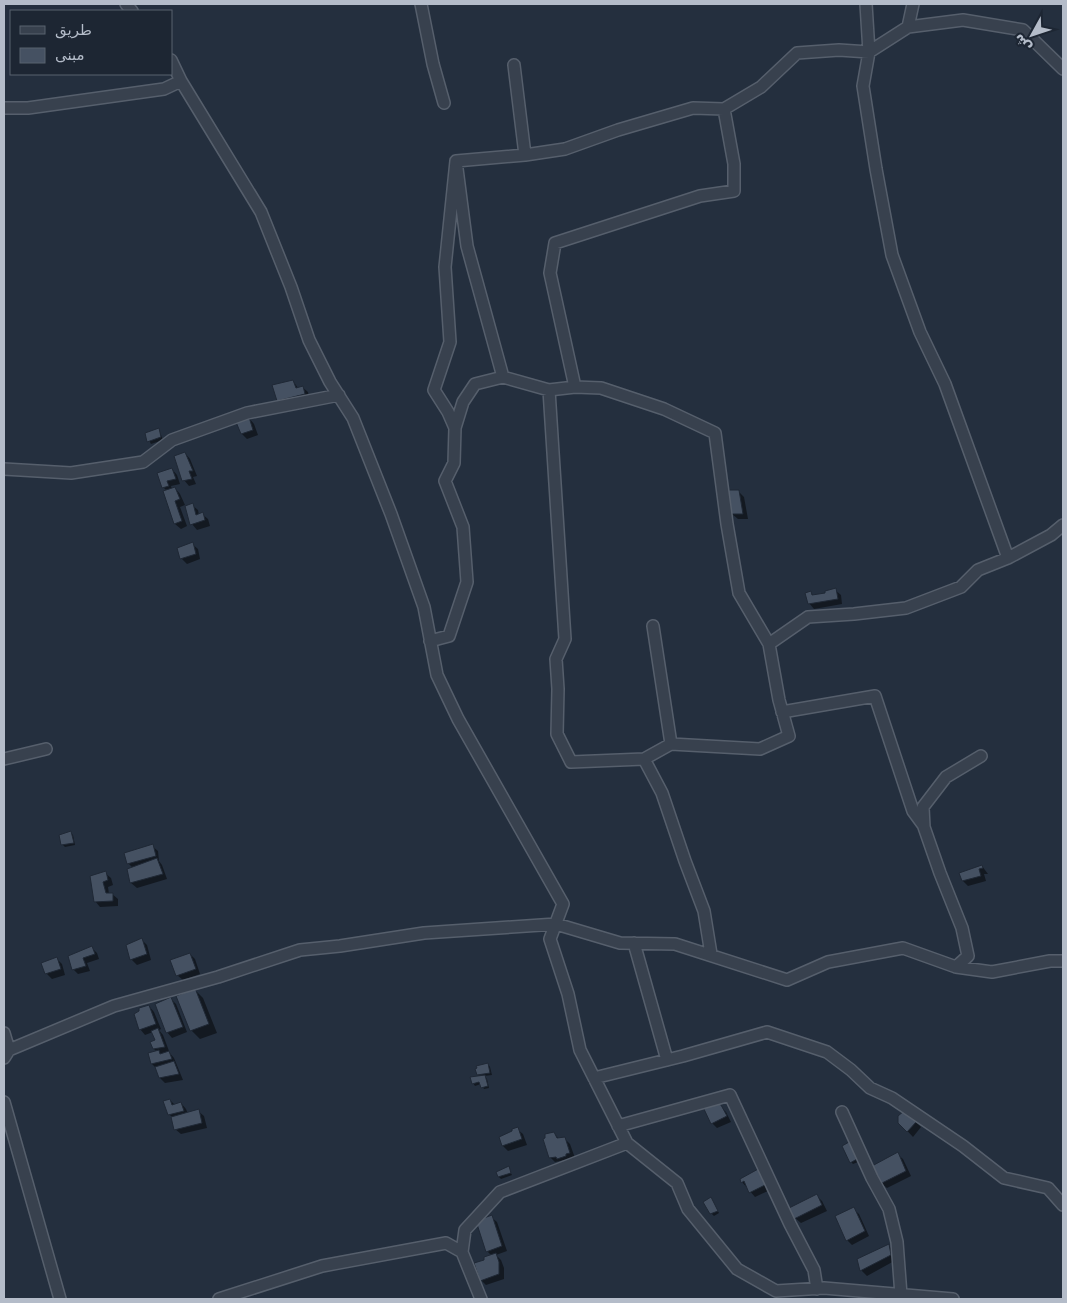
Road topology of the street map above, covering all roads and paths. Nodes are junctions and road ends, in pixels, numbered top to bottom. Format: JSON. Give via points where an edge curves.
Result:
{"nodes":[{"id":1,"x":421,"y":4,"type":"edge"},
{"id":2,"x":866,"y":4,"type":"edge"},
{"id":3,"x":913,"y":4,"type":"edge"},
{"id":4,"x":908,"y":27,"type":"junction"},
{"id":5,"x":869,"y":52,"type":"junction"},
{"id":6,"x":172,"y":62,"type":"edge"},
{"id":7,"x":514,"y":65,"type":"dead end"},
{"id":8,"x":1063,"y":70,"type":"edge"},
{"id":9,"x":182,"y":81,"type":"junction"},
{"id":10,"x":444,"y":104,"type":"dead end"},
{"id":11,"x":4,"y":108,"type":"edge"},
{"id":12,"x":724,"y":109,"type":"junction"},
{"id":13,"x":525,"y":155,"type":"junction"},
{"id":14,"x":456,"y":161,"type":"junction"},
{"id":15,"x":504,"y":377,"type":"junction"},
{"id":16,"x":575,"y":387,"type":"junction"},
{"id":17,"x":549,"y":390,"type":"junction"},
{"id":18,"x":338,"y":396,"type":"junction"},
{"id":19,"x":455,"y":428,"type":"junction"},
{"id":20,"x":4,"y":469,"type":"edge"},
{"id":21,"x":1063,"y":525,"type":"edge"},
{"id":22,"x":1008,"y":558,"type":"junction"},
{"id":23,"x":653,"y":626,"type":"dead end"},
{"id":24,"x":430,"y":641,"type":"junction"},
{"id":25,"x":769,"y":644,"type":"junction"},
{"id":26,"x":782,"y":712,"type":"junction"},
{"id":27,"x":671,"y":744,"type":"junction"},
{"id":28,"x":46,"y":749,"type":"dead end"},
{"id":29,"x":981,"y":756,"type":"dead end"},
{"id":30,"x":4,"y":759,"type":"edge"},
{"id":31,"x":644,"y":759,"type":"junction"},
{"id":32,"x":924,"y":827,"type":"junction"},
{"id":33,"x":556,"y":924,"type":"junction"},
{"id":34,"x":634,"y":943,"type":"junction"},
{"id":35,"x":711,"y":954,"type":"junction"},
{"id":36,"x":1063,"y":961,"type":"edge"},
{"id":37,"x":956,"y":966,"type":"junction"},
{"id":38,"x":4,"y":1032,"type":"edge"},
{"id":39,"x":6,"y":1054,"type":"edge"},
{"id":40,"x":667,"y":1060,"type":"junction"},
{"id":41,"x":594,"y":1078,"type":"junction"},
{"id":42,"x":4,"y":1102,"type":"edge"},
{"id":43,"x":842,"y":1112,"type":"dead end"},
{"id":44,"x":618,"y":1126,"type":"junction"},
{"id":45,"x":627,"y":1143,"type":"junction"},
{"id":46,"x":1063,"y":1205,"type":"edge"},
{"id":47,"x":462,"y":1252,"type":"junction"},
{"id":48,"x":817,"y":1288,"type":"junction"},
{"id":49,"x":901,"y":1295,"type":"junction"},
{"id":50,"x":60,"y":1299,"type":"edge"},
{"id":51,"x":219,"y":1299,"type":"edge"},
{"id":52,"x":481,"y":1299,"type":"edge"},
{"id":53,"x":953,"y":1299,"type":"edge"}],
"edges":[{"from":1,"to":10,"type":"street"},
{"from":2,"to":5,"type":"street"},
{"from":3,"to":4,"type":"street"},
{"from":4,"to":5,"type":"street"},
{"from":4,"to":8,"type":"street","via":[[963,20],[1023,30]]},
{"from":5,"to":12,"type":"street","via":[[797,53],[761,87]]},
{"from":5,"to":22,"type":"street","via":[[863,86],[892,255],[920,332],[945,384]]},
{"from":6,"to":9,"type":"street"},
{"from":7,"to":13,"type":"street"},
{"from":9,"to":11,"type":"street","via":[[164,89],[28,108]]},
{"from":9,"to":18,"type":"street","via":[[261,212],[309,340]]},
{"from":12,"to":13,"type":"street","via":[[693,108],[565,149]]},
{"from":12,"to":16,"type":"street","via":[[734,164],[734,191],[700,196],[555,244],[550,273]]},
{"from":13,"to":14,"type":"street"},
{"from":14,"to":15,"type":"street","via":[[468,246]]},
{"from":14,"to":19,"type":"street","via":[[445,267],[450,342],[434,390]]},
{"from":15,"to":17,"type":"street"},
{"from":15,"to":19,"type":"street","via":[[475,384],[463,402]]},
{"from":16,"to":17,"type":"street"},
{"from":16,"to":25,"type":"street","via":[[601,388],[664,409],[715,433],[738,593]]},
{"from":17,"to":31,"type":"street","via":[[565,639],[556,659],[558,734],[571,762]]},
{"from":18,"to":20,"type":"street","via":[[247,413],[172,440],[143,462],[71,473]]},
{"from":18,"to":24,"type":"street","via":[[353,418],[392,514],[424,607]]},
{"from":19,"to":24,"type":"street","via":[[454,463],[445,481],[463,527],[467,582],[449,636]]},
{"from":21,"to":22,"type":"street"},
{"from":22,"to":25,"type":"street","via":[[978,570],[960,587],[906,608],[808,617]]},
{"from":23,"to":27,"type":"street"},
{"from":24,"to":33,"type":"street","via":[[437,675],[458,719],[564,904]]},
{"from":25,"to":26,"type":"street"},
{"from":26,"to":27,"type":"street","via":[[789,736],[760,749]]},
{"from":26,"to":32,"type":"street","via":[[875,696],[913,811]]},
{"from":27,"to":31,"type":"street"},
{"from":28,"to":30,"type":"street"},
{"from":29,"to":32,"type":"street","via":[[946,776],[923,807]]},
{"from":31,"to":35,"type":"street","via":[[662,793],[704,911]]},
{"from":32,"to":37,"type":"street","via":[[962,928],[968,956]]},
{"from":33,"to":34,"type":"street","via":[[620,943]]},
{"from":33,"to":39,"type":"street","via":[[424,933],[300,950],[114,1006]]},
{"from":33,"to":41,"type":"street","via":[[550,940],[568,994],[580,1050]]},
{"from":34,"to":35,"type":"street","via":[[675,944]]},
{"from":34,"to":40,"type":"street"},
{"from":35,"to":37,"type":"street","via":[[787,980],[828,962],[903,948]]},
{"from":36,"to":37,"type":"street","via":[[992,972]]},
{"from":38,"to":39,"type":"street"},
{"from":40,"to":41,"type":"street"},
{"from":40,"to":46,"type":"street","via":[[767,1032],[813,1046],[827,1052],[870,1088],[892,1098],[1004,1178],[1048,1188]]},
{"from":41,"to":44,"type":"street"},
{"from":42,"to":50,"type":"street"},
{"from":43,"to":49,"type":"street","via":[[889,1209]]},
{"from":44,"to":45,"type":"street"},
{"from":44,"to":48,"type":"street","via":[[730,1095],[814,1270]]},
{"from":45,"to":47,"type":"street","via":[[500,1192],[464,1230]]},
{"from":45,"to":48,"type":"street","via":[[677,1183],[688,1210],[737,1269],[776,1290]]},
{"from":47,"to":51,"type":"street","via":[[446,1243],[322,1266]]},
{"from":47,"to":52,"type":"street"},
{"from":48,"to":49,"type":"street"},
{"from":49,"to":53,"type":"street"}]}
